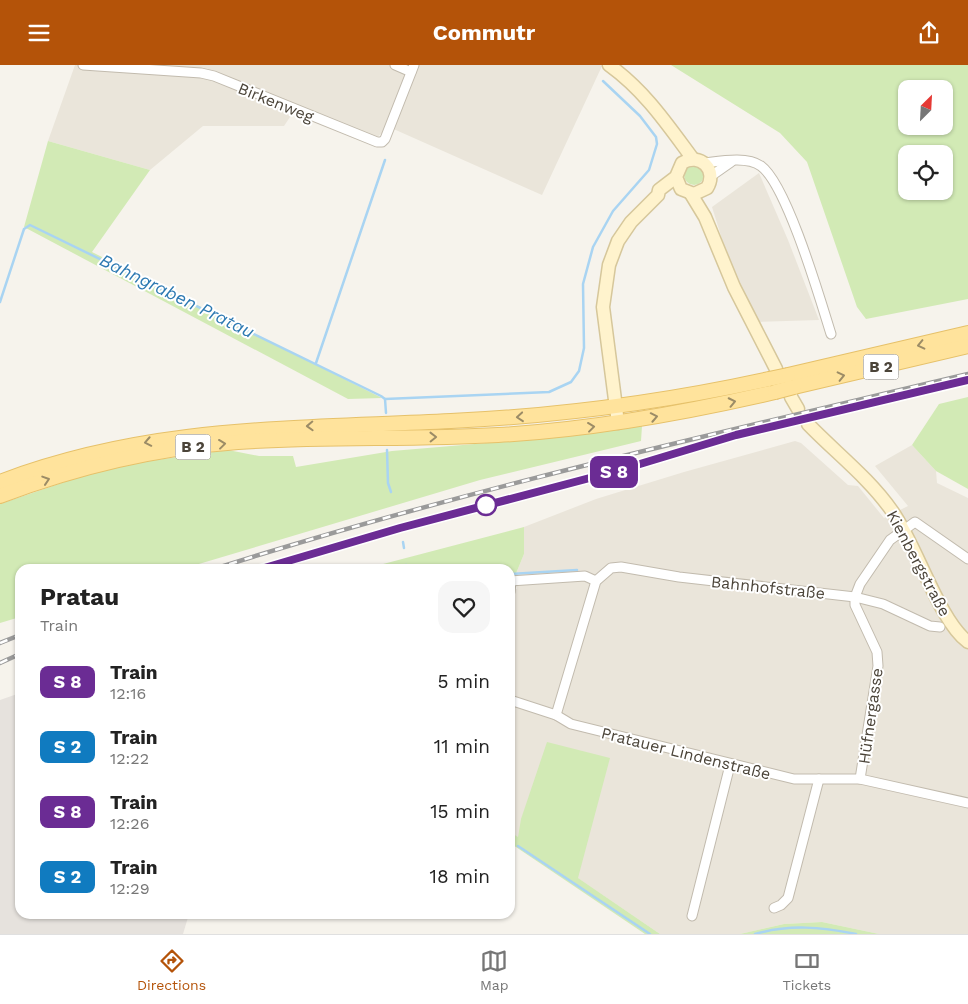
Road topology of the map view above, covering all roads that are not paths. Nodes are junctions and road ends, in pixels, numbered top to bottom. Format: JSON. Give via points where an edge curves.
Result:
{"nodes":[{"id":1,"x":85,"y":65,"type":"edge"},
{"id":2,"x":395,"y":65,"type":"edge"},
{"id":3,"x":610,"y":65,"type":"edge"},
{"id":4,"x":413,"y":68,"type":"edge"},
{"id":5,"x":694,"y":162,"type":"junction"},
{"id":6,"x":731,"y":162,"type":"junction"},
{"id":7,"x":676,"y":177,"type":"junction"},
{"id":8,"x":709,"y":182,"type":"junction"},
{"id":9,"x":686,"y":191,"type":"junction"},
{"id":10,"x":658,"y":195,"type":"junction"},
{"id":11,"x":713,"y":234,"type":"junction"},
{"id":12,"x":968,"y":333,"type":"edge"},
{"id":13,"x":831,"y":334,"type":"dead end"},
{"id":14,"x":968,"y":346,"type":"edge"},
{"id":15,"x":782,"y":383,"type":"junction"},
{"id":16,"x":616,"y":407,"type":"junction"},
{"id":17,"x":798,"y":409,"type":"dead end"},
{"id":18,"x":618,"y":423,"type":"junction"},
{"id":19,"x":808,"y":424,"type":"dead end"},
{"id":20,"x":0,"y":483,"type":"edge"},
{"id":21,"x":0,"y":496,"type":"edge"},
{"id":22,"x":904,"y":530,"type":"junction"},
{"id":23,"x":968,"y":559,"type":"edge"},
{"id":24,"x":515,"y":581,"type":"edge"},
{"id":25,"x":596,"y":581,"type":"junction"},
{"id":26,"x":855,"y":597,"type":"junction"},
{"id":27,"x":940,"y":627,"type":"dead end"},
{"id":28,"x":967,"y":641,"type":"edge"},
{"id":29,"x":515,"y":703,"type":"edge"},
{"id":30,"x":556,"y":715,"type":"junction"},
{"id":31,"x":730,"y":765,"type":"junction"},
{"id":32,"x":820,"y":779,"type":"junction"},
{"id":33,"x":860,"y":779,"type":"junction"},
{"id":34,"x":968,"y":803,"type":"edge"},
{"id":35,"x":774,"y":908,"type":"dead end"},
{"id":36,"x":692,"y":916,"type":"dead end"}],
"edges":[{"from":1,"to":4,"type":"street","name":"Birkenweg","via":[[214,76],[377,143],[385,139]]},
{"from":2,"to":4,"type":"street"},
{"from":3,"to":5,"type":"street","via":[[641,91]]},
{"from":5,"to":6,"type":"street"},
{"from":5,"to":7,"type":"street","via":[[678,169]]},
{"from":5,"to":8,"type":"street"},
{"from":6,"to":8,"type":"street"},
{"from":6,"to":13,"type":"street","via":[[757,164],[769,173],[778,187]]},
{"from":7,"to":9,"type":"street"},
{"from":7,"to":10,"type":"street","via":[[659,190]]},
{"from":8,"to":9,"type":"street","via":[[700,193]]},
{"from":8,"to":11,"type":"street"},
{"from":9,"to":10,"type":"street"},
{"from":9,"to":11,"type":"street"},
{"from":10,"to":16,"type":"street","via":[[624,231],[613,252],[606,278],[604,307]]},
{"from":11,"to":15,"type":"street","via":[[734,287]]},
{"from":12,"to":15,"type":"main road","number":"B 2","one_way":true},
{"from":15,"to":14,"type":"main road","number":"B 2","one_way":true},
{"from":15,"to":16,"type":"main road","number":"B 2"},
{"from":15,"to":17,"type":"street"},
{"from":18,"to":15,"type":"main road","number":"B 2","one_way":true},
{"from":16,"to":18,"type":"street"},
{"from":16,"to":20,"type":"main road","number":"B 2","one_way":true,"via":[[502,419],[204,433],[99,453]]},
{"from":21,"to":18,"type":"main road","number":"B 2","one_way":true,"via":[[105,464],[218,444],[288,439],[499,435]]},
{"from":19,"to":22,"type":"street","name":"Kienbergstraße","via":[[876,489]]},
{"from":22,"to":23,"type":"street","via":[[915,522]]},
{"from":22,"to":26,"type":"street","via":[[886,546]]},
{"from":22,"to":28,"type":"street","name":"Kienbergstraße","via":[[950,623]]},
{"from":24,"to":25,"type":"street","via":[[585,576]]},
{"from":25,"to":26,"type":"street","name":"Bahnhofstraße","via":[[611,568],[621,567],[679,577]]},
{"from":25,"to":30,"type":"street"},
{"from":26,"to":27,"type":"street","name":"Bahnhofstraße","via":[[883,604],[930,626]]},
{"from":26,"to":33,"type":"street","name":"Hüfnergasse","via":[[855,605],[878,659]]},
{"from":29,"to":30,"type":"street","name":"Pratauer Lindenstraße"},
{"from":30,"to":31,"type":"street","name":"Pratauer Lindenstraße","via":[[570,724]]},
{"from":31,"to":32,"type":"street","name":"Pratauer Lindenstraße","via":[[794,779]]},
{"from":31,"to":36,"type":"street"},
{"from":32,"to":33,"type":"street","name":"Pratauer Lindenstraße"},
{"from":32,"to":35,"type":"street","via":[[788,898]]},
{"from":33,"to":34,"type":"street","name":"Pratauer Lindenstraße"}]}
